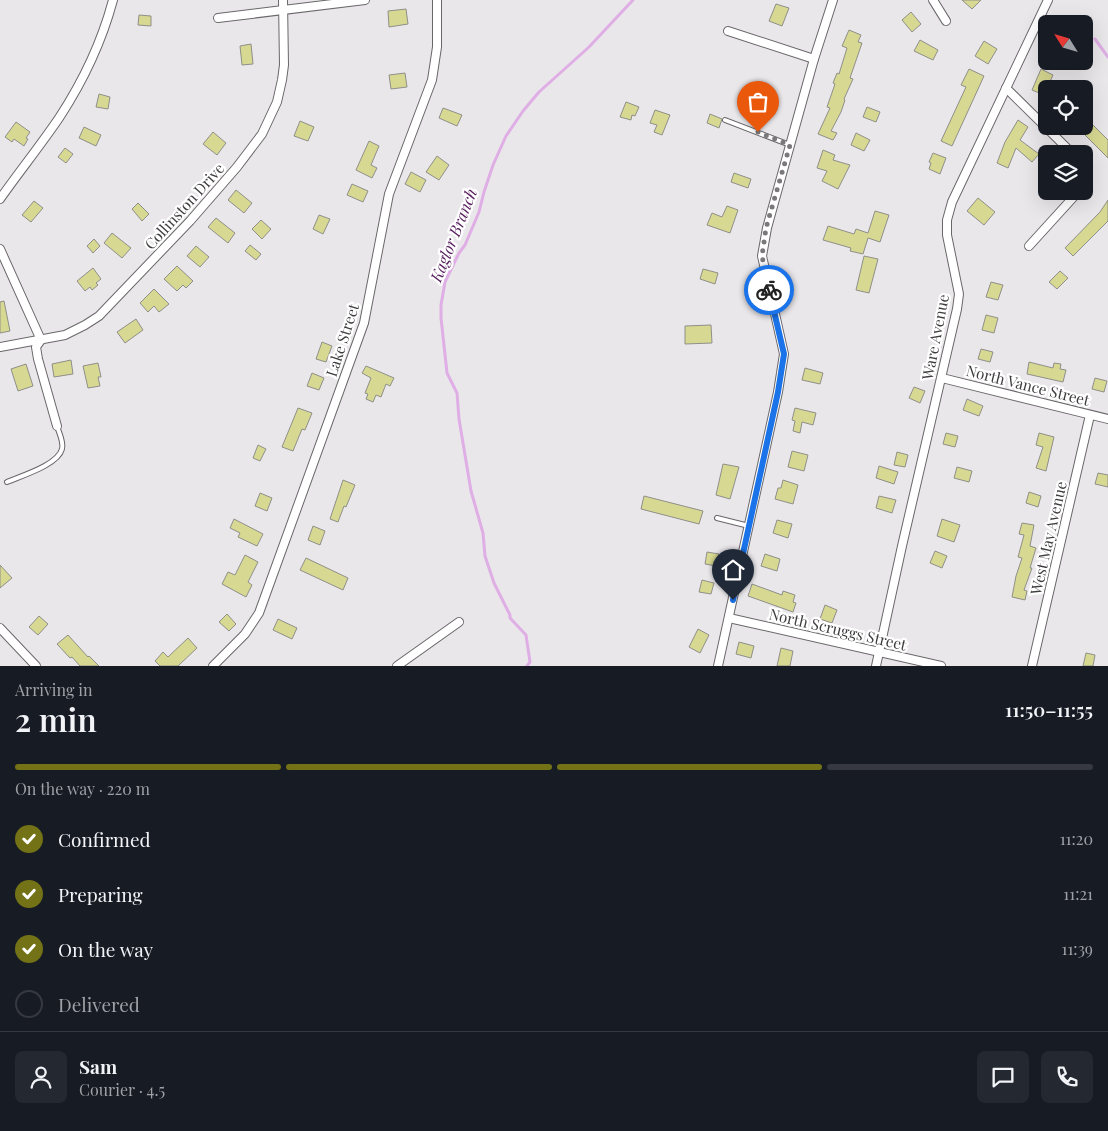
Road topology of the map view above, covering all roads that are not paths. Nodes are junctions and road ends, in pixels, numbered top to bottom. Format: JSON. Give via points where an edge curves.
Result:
{"nodes":[{"id":1,"x":113,"y":0,"type":"edge"},
{"id":2,"x":283,"y":0,"type":"edge"},
{"id":3,"x":365,"y":0,"type":"edge"},
{"id":4,"x":437,"y":0,"type":"edge"},
{"id":5,"x":833,"y":0,"type":"edge"},
{"id":6,"x":933,"y":0,"type":"edge"},
{"id":7,"x":1048,"y":0,"type":"edge"},
{"id":8,"x":283,"y":10,"type":"junction"},
{"id":9,"x":218,"y":18,"type":"dead end"},
{"id":10,"x":946,"y":21,"type":"dead end"},
{"id":11,"x":728,"y":31,"type":"dead end"},
{"id":12,"x":814,"y":59,"type":"junction"},
{"id":13,"x":1006,"y":88,"type":"junction"},
{"id":14,"x":725,"y":120,"type":"dead end"},
{"id":15,"x":790,"y":145,"type":"junction"},
{"id":16,"x":1063,"y":145,"type":"edge"},
{"id":17,"x":0,"y":199,"type":"edge"},
{"id":18,"x":1071,"y":200,"type":"edge"},
{"id":19,"x":1029,"y":246,"type":"dead end"},
{"id":20,"x":0,"y":249,"type":"edge"},
{"id":21,"x":41,"y":340,"type":"junction"},
{"id":22,"x":0,"y":347,"type":"edge"},
{"id":23,"x":942,"y":378,"type":"junction"},
{"id":24,"x":1090,"y":415,"type":"junction"},
{"id":25,"x":1108,"y":419,"type":"edge"},
{"id":26,"x":57,"y":426,"type":"joint"},
{"id":27,"x":7,"y":482,"type":"dead end"},
{"id":28,"x":716,"y":518,"type":"dead end"},
{"id":29,"x":749,"y":526,"type":"junction"},
{"id":30,"x":729,"y":618,"type":"junction"},
{"id":31,"x":459,"y":622,"type":"dead end"},
{"id":32,"x":0,"y":628,"type":"edge"},
{"id":33,"x":879,"y":653,"type":"junction"},
{"id":34,"x":36,"y":666,"type":"edge"},
{"id":35,"x":213,"y":666,"type":"edge"},
{"id":36,"x":397,"y":666,"type":"edge"},
{"id":37,"x":718,"y":666,"type":"edge"},
{"id":38,"x":876,"y":666,"type":"edge"},
{"id":39,"x":941,"y":666,"type":"edge"},
{"id":40,"x":1032,"y":666,"type":"edge"}],
"edges":[{"from":1,"to":17,"type":"street","via":[[77,87],[59,118]]},
{"from":2,"to":8,"type":"street","name":"Collinston Drive"},
{"from":3,"to":8,"type":"street"},
{"from":4,"to":35,"type":"street","name":"Lake Street","via":[[437,46],[432,80],[389,194],[364,323],[260,613],[245,634]]},
{"from":5,"to":12,"type":"street"},
{"from":6,"to":10,"type":"street"},
{"from":7,"to":13,"type":"street","name":"Ware Avenue"},
{"from":8,"to":9,"type":"street"},
{"from":8,"to":21,"type":"street","name":"Collinston Drive","via":[[282,80],[277,102],[262,134],[190,221],[105,311],[71,332]]},
{"from":11,"to":12,"type":"street"},
{"from":12,"to":15,"type":"street"},
{"from":13,"to":16,"type":"street"},
{"from":13,"to":23,"type":"street","name":"Ware Avenue","via":[[952,202],[947,220],[959,294]]},
{"from":14,"to":15,"type":"lane"},
{"from":15,"to":29,"type":"street","via":[[766,228],[762,256],[784,354]]},
{"from":18,"to":19,"type":"street"},
{"from":20,"to":21,"type":"street"},
{"from":21,"to":22,"type":"street","name":"Collinston Drive"},
{"from":21,"to":26,"type":"street","via":[[36,347],[38,359]]},
{"from":23,"to":24,"type":"street","name":"North Vance Street"},
{"from":23,"to":33,"type":"street","name":"Ware Avenue"},
{"from":24,"to":25,"type":"street","name":"North Vance Street"},
{"from":24,"to":40,"type":"street","name":"West May Avenue"},
{"from":26,"to":27,"type":"lane","via":[[63,447],[60,456],[38,470]]},
{"from":28,"to":29,"type":"lane"},
{"from":29,"to":30,"type":"street"},
{"from":30,"to":33,"type":"street","name":"North Scruggs Street"},
{"from":30,"to":37,"type":"street"},
{"from":31,"to":36,"type":"street"},
{"from":32,"to":34,"type":"street"},
{"from":33,"to":38,"type":"street","name":"Ware Avenue"},
{"from":33,"to":39,"type":"street","name":"North Scruggs Street"}]}
